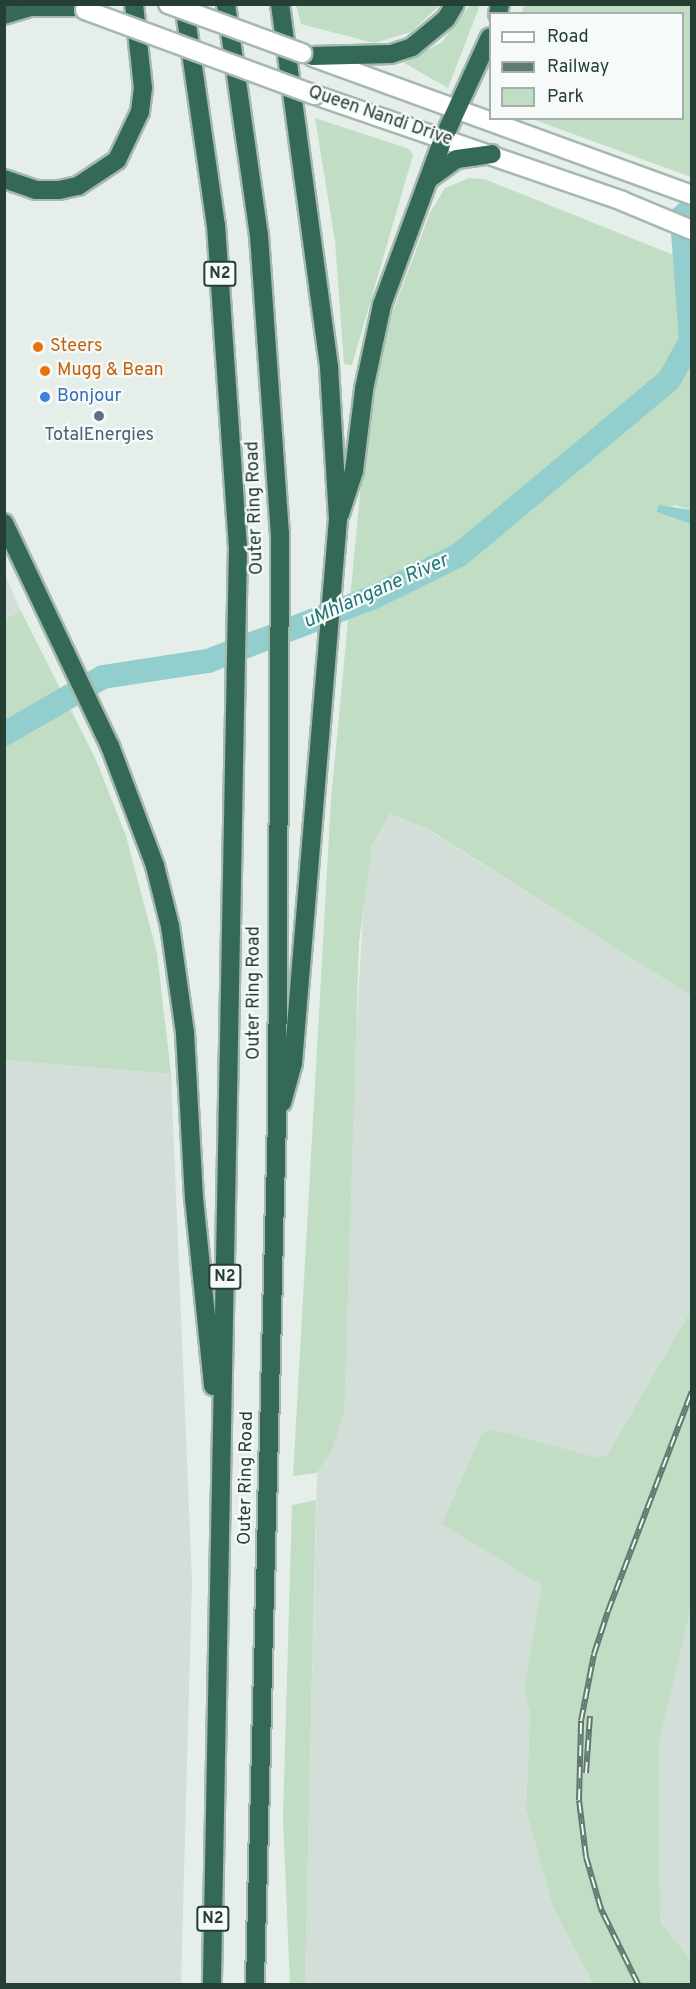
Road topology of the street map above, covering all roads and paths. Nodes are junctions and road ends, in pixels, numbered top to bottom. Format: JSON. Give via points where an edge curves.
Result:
{"nodes":[{"id":1,"x":134,"y":4,"type":"edge"},
{"id":2,"x":168,"y":4,"type":"edge"},
{"id":3,"x":184,"y":4,"type":"edge"},
{"id":4,"x":226,"y":4,"type":"edge"},
{"id":5,"x":280,"y":4,"type":"edge"},
{"id":6,"x":455,"y":4,"type":"edge"},
{"id":7,"x":76,"y":7,"type":"edge"},
{"id":8,"x":4,"y":15,"type":"edge"},
{"id":9,"x":489,"y":39,"type":"edge"},
{"id":10,"x":307,"y":54,"type":"junction"},
{"id":11,"x":457,"y":110,"type":"junction"},
{"id":12,"x":443,"y":139,"type":"junction"},
{"id":13,"x":492,"y":154,"type":"junction"},
{"id":14,"x":4,"y":179,"type":"edge"},
{"id":15,"x":426,"y":182,"type":"junction"},
{"id":16,"x":692,"y":195,"type":"edge"},
{"id":17,"x":692,"y":230,"type":"edge"},
{"id":18,"x":338,"y":519,"type":"junction"},
{"id":19,"x":4,"y":523,"type":"edge"},
{"id":20,"x":277,"y":1119,"type":"junction"},
{"id":21,"x":221,"y":1462,"type":"junction"},
{"id":22,"x":212,"y":1984,"type":"edge"},
{"id":23,"x":255,"y":1984,"type":"edge"}],
"edges":[{"from":1,"to":14,"type":"highway","via":[[143,88],[140,112],[117,160],[78,186],[59,190],[36,190]]},
{"from":2,"to":10,"type":"main road","name":"Queen Nandi Drive","bridge":true},
{"from":3,"to":21,"type":"highway","name":"Outer Ring Road","number":"N2","via":[[216,225],[238,546]]},
{"from":4,"to":20,"type":"highway","name":"Outer Ring Road","number":"N2","via":[[259,235],[280,533]]},
{"from":5,"to":18,"type":"highway","via":[[329,367]]},
{"from":6,"to":10,"type":"highway","via":[[447,19],[412,47],[391,54]]},
{"from":7,"to":8,"type":"highway","via":[[30,7]]},
{"from":7,"to":12,"type":"main road","name":"Queen Nandi Drive","bridge":true},
{"from":9,"to":11,"type":"highway"},
{"from":10,"to":11,"type":"main road","name":"Queen Nandi Drive"},
{"from":11,"to":12,"type":"highway"},
{"from":11,"to":16,"type":"main road","name":"Queen Nandi Drive"},
{"from":12,"to":13,"type":"main road","name":"Queen Nandi Drive"},
{"from":12,"to":15,"type":"highway"},
{"from":13,"to":15,"type":"highway","via":[[457,159]]},
{"from":13,"to":17,"type":"main road","name":"Queen Nandi Drive"},
{"from":15,"to":18,"type":"highway","via":[[382,305],[364,389],[354,471]]},
{"from":18,"to":20,"type":"highway","via":[[293,1063]]},
{"from":19,"to":21,"type":"highway","via":[[110,746],[155,866],[178,972],[194,1198]]},
{"from":20,"to":23,"type":"highway","name":"Outer Ring Road","number":"N2"},
{"from":21,"to":22,"type":"highway","name":"Outer Ring Road","number":"N2"}]}
